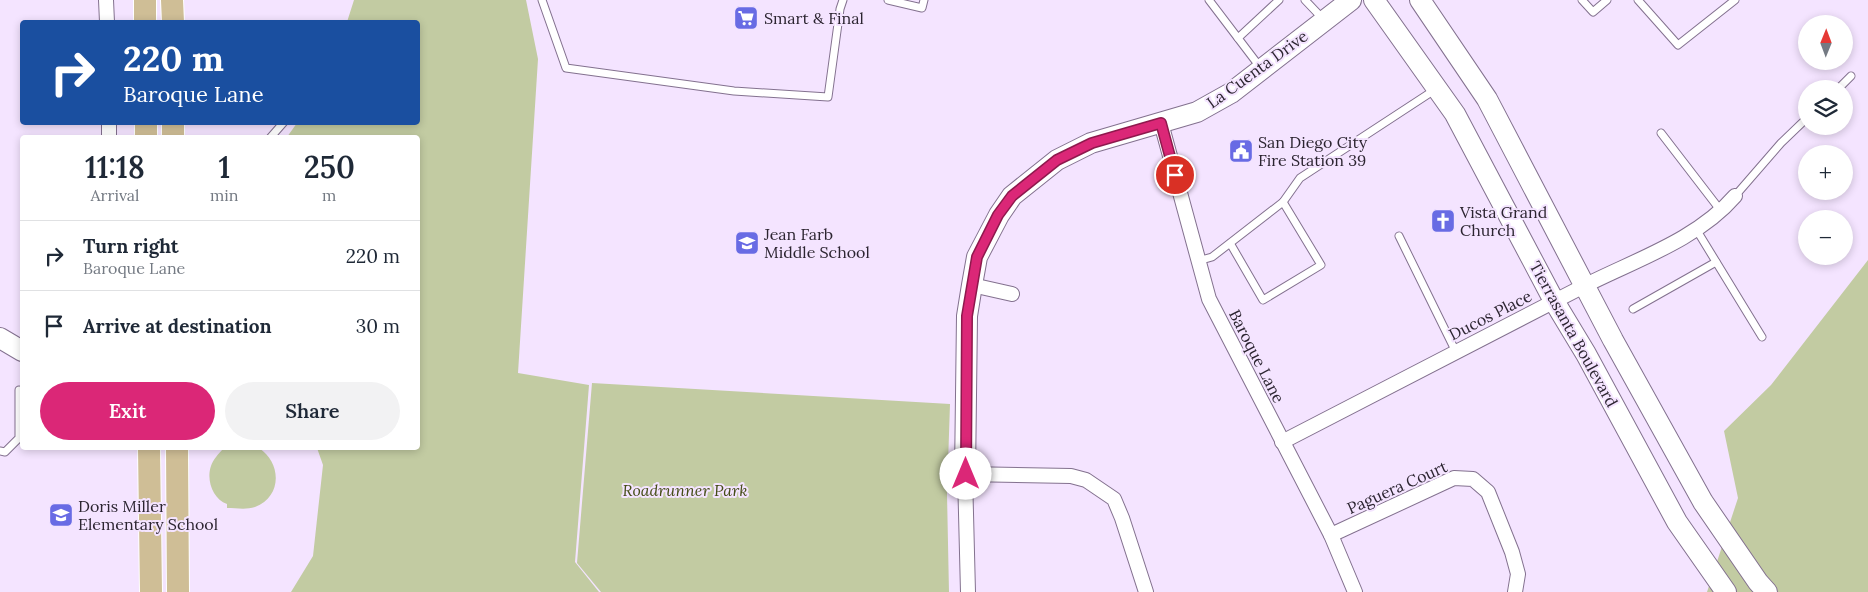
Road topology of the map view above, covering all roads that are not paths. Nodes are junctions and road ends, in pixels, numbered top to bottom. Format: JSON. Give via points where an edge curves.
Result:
{"nodes":[{"id":1,"x":106,"y":0,"type":"edge"},
{"id":2,"x":145,"y":0,"type":"edge"},
{"id":3,"x":172,"y":0,"type":"edge"},
{"id":4,"x":542,"y":0,"type":"edge"},
{"id":5,"x":843,"y":0,"type":"edge"},
{"id":6,"x":888,"y":0,"type":"edge"},
{"id":7,"x":924,"y":0,"type":"edge"},
{"id":8,"x":1208,"y":0,"type":"edge"},
{"id":9,"x":1279,"y":0,"type":"edge"},
{"id":10,"x":1305,"y":0,"type":"edge"},
{"id":11,"x":1351,"y":0,"type":"edge"},
{"id":12,"x":1374,"y":0,"type":"edge"},
{"id":13,"x":1420,"y":0,"type":"edge"},
{"id":14,"x":1582,"y":0,"type":"edge"},
{"id":15,"x":1607,"y":0,"type":"edge"},
{"id":16,"x":1638,"y":0,"type":"edge"},
{"id":17,"x":1735,"y":0,"type":"edge"},
{"id":18,"x":107,"y":20,"type":"edge"},
{"id":19,"x":145,"y":20,"type":"edge"},
{"id":20,"x":173,"y":20,"type":"edge"},
{"id":21,"x":1324,"y":20,"type":"junction"},
{"id":22,"x":1238,"y":38,"type":"junction"},
{"id":23,"x":1261,"y":69,"type":"junction"},
{"id":24,"x":1851,"y":76,"type":"dead end"},
{"id":25,"x":1847,"y":80,"type":"edge"},
{"id":26,"x":1437,"y":88,"type":"junction"},
{"id":27,"x":1161,"y":123,"type":"junction"},
{"id":28,"x":281,"y":125,"type":"edge"},
{"id":29,"x":1798,"y":127,"type":"edge"},
{"id":30,"x":1662,"y":133,"type":"dead end"},
{"id":31,"x":273,"y":135,"type":"edge"},
{"id":32,"x":1735,"y":196,"type":"joint"},
{"id":33,"x":1283,"y":202,"type":"junction"},
{"id":34,"x":1722,"y":212,"type":"junction"},
{"id":35,"x":1696,"y":228,"type":"junction"},
{"id":36,"x":1399,"y":236,"type":"dead end"},
{"id":37,"x":1230,"y":243,"type":"junction"},
{"id":38,"x":1198,"y":261,"type":"junction"},
{"id":39,"x":1716,"y":262,"type":"junction"},
{"id":40,"x":972,"y":285,"type":"junction"},
{"id":41,"x":1585,"y":285,"type":"junction"},
{"id":42,"x":1012,"y":294,"type":"dead end"},
{"id":43,"x":1554,"y":301,"type":"junction"},
{"id":44,"x":1633,"y":308,"type":"dead end"},
{"id":45,"x":1762,"y":337,"type":"dead end"},
{"id":46,"x":0,"y":338,"type":"edge"},
{"id":47,"x":20,"y":350,"type":"edge"},
{"id":48,"x":1456,"y":352,"type":"junction"},
{"id":49,"x":19,"y":390,"type":"dead end"},
{"id":50,"x":1282,"y":442,"type":"junction"},
{"id":51,"x":149,"y":450,"type":"edge"},
{"id":52,"x":177,"y":450,"type":"edge"},
{"id":53,"x":0,"y":452,"type":"edge"},
{"id":54,"x":966,"y":474,"type":"junction"},
{"id":55,"x":1331,"y":535,"type":"junction"},
{"id":56,"x":151,"y":592,"type":"edge"},
{"id":57,"x":178,"y":592,"type":"edge"},
{"id":58,"x":968,"y":592,"type":"edge"},
{"id":59,"x":1146,"y":592,"type":"edge"},
{"id":60,"x":1355,"y":592,"type":"edge"},
{"id":61,"x":1515,"y":592,"type":"edge"},
{"id":62,"x":1726,"y":592,"type":"edge"},
{"id":63,"x":1767,"y":592,"type":"edge"}],
"edges":[{"from":1,"to":18,"type":"street"},
{"from":2,"to":19,"type":"main road"},
{"from":3,"to":20,"type":"main road"},
{"from":4,"to":5,"type":"lane","via":[[566,68],[734,91],[828,97]]},
{"from":6,"to":7,"type":"lane","via":[[922,8]]},
{"from":8,"to":22,"type":"lane"},
{"from":9,"to":22,"type":"lane"},
{"from":10,"to":21,"type":"lane"},
{"from":11,"to":21,"type":"main road","name":"La Cuenta Drive"},
{"from":12,"to":26,"type":"main road","name":"Tierrasanta Boulevard"},
{"from":13,"to":41,"type":"main road","name":"Tierrasanta Boulevard","via":[[1487,99]]},
{"from":14,"to":15,"type":"lane","via":[[1593,12]]},
{"from":16,"to":17,"type":"lane","via":[[1678,46]]},
{"from":21,"to":23,"type":"main road","name":"La Cuenta Drive"},
{"from":22,"to":23,"type":"lane"},
{"from":23,"to":27,"type":"main road","name":"La Cuenta Drive","via":[[1230,93],[1197,112]]},
{"from":24,"to":25,"type":"lane"},
{"from":26,"to":33,"type":"lane","via":[[1300,178]]},
{"from":26,"to":43,"type":"main road","name":"Tierrasanta Boulevard"},
{"from":27,"to":38,"type":"street","name":"Baroque Lane"},
{"from":27,"to":40,"type":"main road","name":"La Cuenta Drive","via":[[1092,143],[1057,160],[1012,196],[998,215],[977,257]]},
{"from":28,"to":31,"type":"lane"},
{"from":29,"to":32,"type":"lane"},
{"from":30,"to":34,"type":"lane"},
{"from":32,"to":34,"type":"street","name":"Ducos Place"},
{"from":33,"to":37,"type":"lane"},
{"from":33,"to":37,"type":"lane","via":[[1321,265],[1262,300]]},
{"from":34,"to":35,"type":"street","name":"Ducos Place"},
{"from":35,"to":39,"type":"lane"},
{"from":35,"to":41,"type":"street","name":"Ducos Place","via":[[1671,244]]},
{"from":36,"to":48,"type":"lane"},
{"from":37,"to":38,"type":"lane","via":[[1212,257]]},
{"from":38,"to":50,"type":"street","name":"Baroque Lane","via":[[1209,299]]},
{"from":39,"to":44,"type":"lane"},
{"from":39,"to":45,"type":"lane"},
{"from":40,"to":42,"type":"street"},
{"from":40,"to":54,"type":"main road","name":"La Cuenta Drive","via":[[967,316]]},
{"from":41,"to":43,"type":"street","name":"Ducos Place"},
{"from":41,"to":63,"type":"main road","name":"Tierrasanta Boulevard","via":[[1703,502]]},
{"from":43,"to":48,"type":"street","name":"Ducos Place"},
{"from":43,"to":62,"type":"main road","name":"Tierrasanta Boulevard","via":[[1677,522]]},
{"from":46,"to":47,"type":"main road"},
{"from":48,"to":50,"type":"street","name":"Ducos Place"},
{"from":49,"to":53,"type":"lane","via":[[19,438],[5,452]]},
{"from":50,"to":55,"type":"street","name":"Baroque Lane"},
{"from":51,"to":56,"type":"main road"},
{"from":52,"to":57,"type":"main road"},
{"from":54,"to":58,"type":"street","name":"La Cuenta Drive"},
{"from":54,"to":59,"type":"street","via":[[1070,476],[1086,480],[1114,500]]},
{"from":55,"to":60,"type":"street","name":"Baroque Lane"},
{"from":55,"to":61,"type":"street","name":"Paguera Court","via":[[1454,478],[1473,479],[1488,492],[1512,552],[1518,574]]}]}
